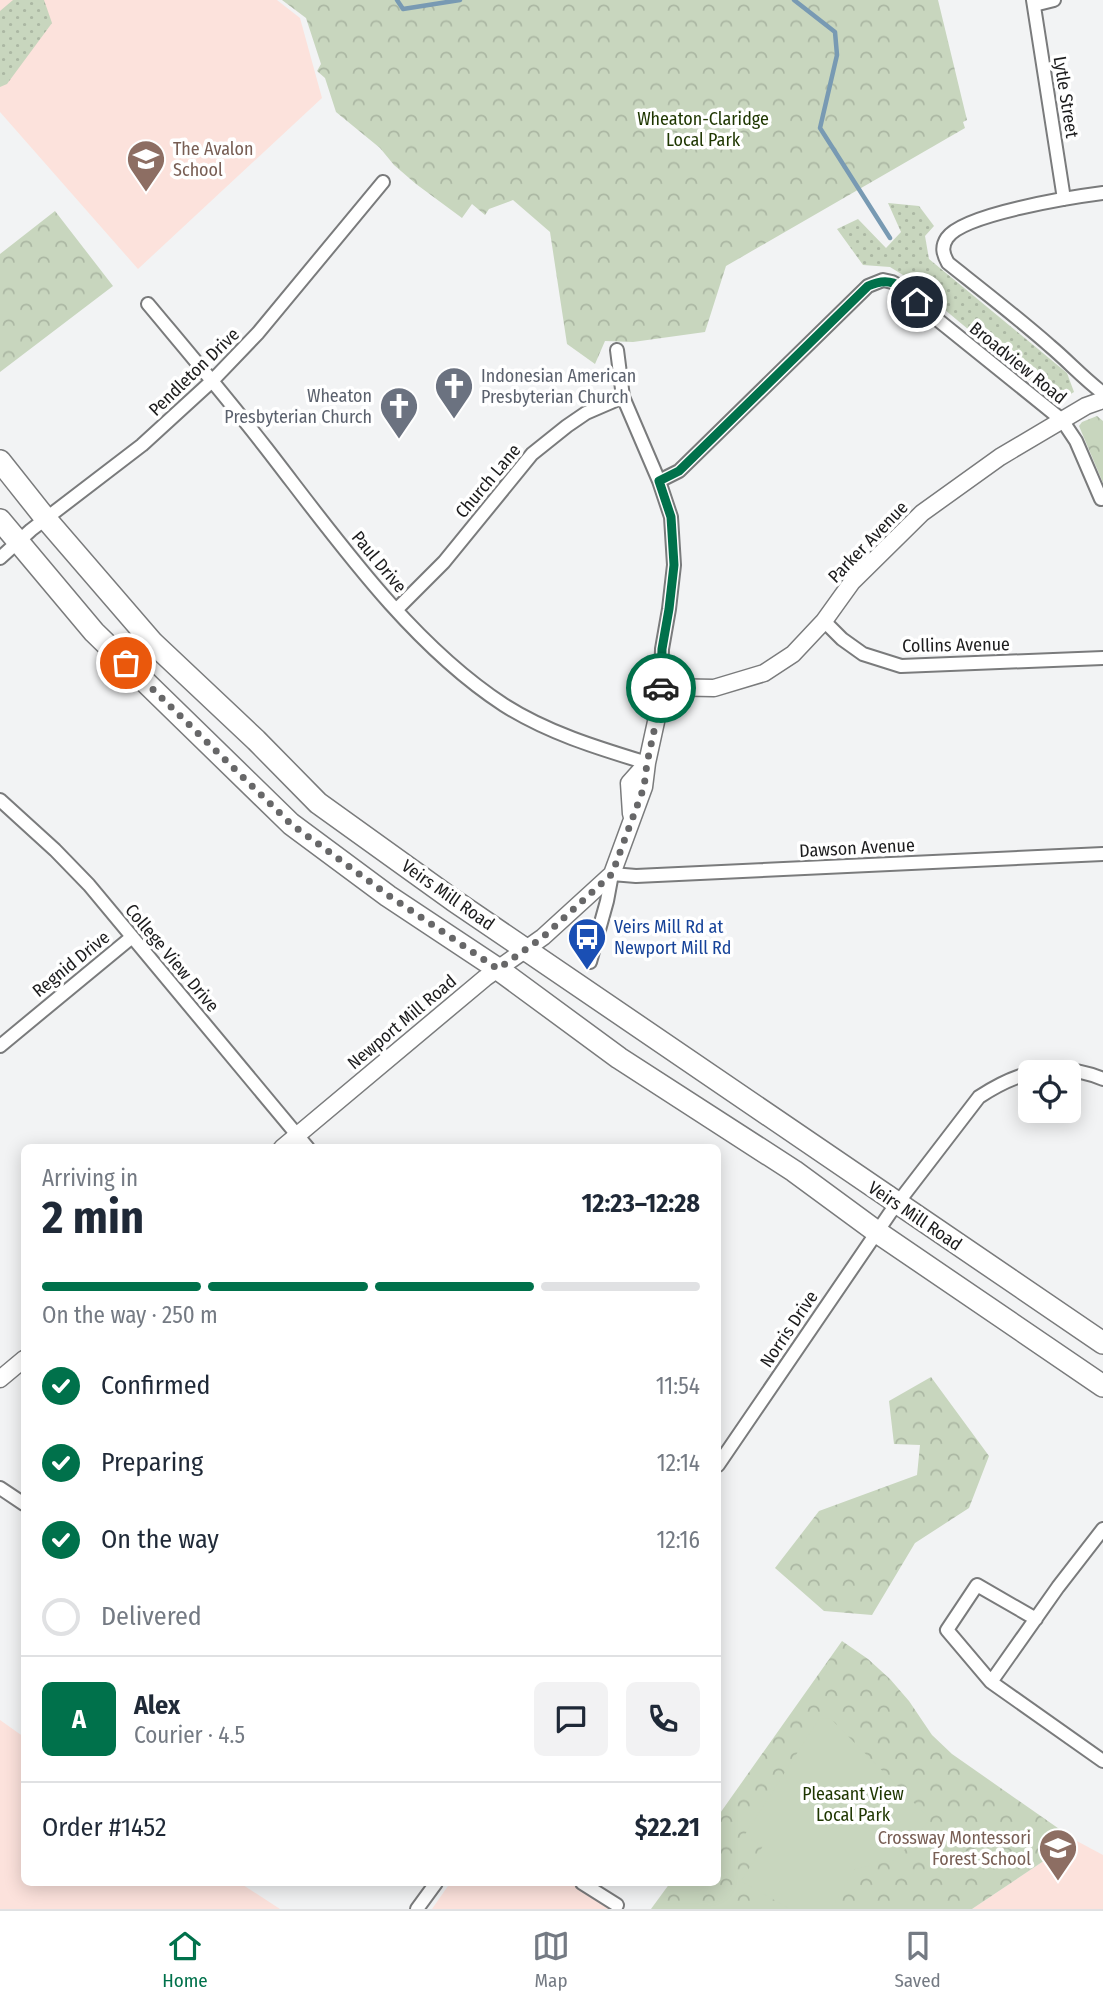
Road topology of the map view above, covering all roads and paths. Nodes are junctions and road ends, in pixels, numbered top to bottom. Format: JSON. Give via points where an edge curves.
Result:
{"nodes":[{"id":1,"x":1054,"y":0,"type":"edge"},
{"id":2,"x":1033,"y":2,"type":"edge"},
{"id":3,"x":383,"y":182,"type":"dead end"},
{"id":4,"x":1103,"y":193,"type":"edge"},
{"id":5,"x":1063,"y":199,"type":"junction"},
{"id":6,"x":148,"y":304,"type":"dead end"},
{"id":7,"x":617,"y":350,"type":"dead end"},
{"id":8,"x":212,"y":381,"type":"junction"},
{"id":9,"x":1103,"y":393,"type":"edge"},
{"id":10,"x":623,"y":397,"type":"junction"},
{"id":11,"x":1103,"y":400,"type":"edge"},
{"id":12,"x":1062,"y":420,"type":"junction"},
{"id":13,"x":0,"y":461,"type":"edge"},
{"id":14,"x":659,"y":481,"type":"junction"},
{"id":15,"x":1101,"y":499,"type":"edge"},
{"id":16,"x":46,"y":519,"type":"junction"},
{"id":17,"x":0,"y":520,"type":"edge"},
{"id":18,"x":17,"y":542,"type":"junction"},
{"id":19,"x":0,"y":558,"type":"edge"},
{"id":20,"x":397,"y":609,"type":"junction"},
{"id":21,"x":824,"y":621,"type":"junction"},
{"id":22,"x":1103,"y":657,"type":"edge"},
{"id":23,"x":661,"y":687,"type":"junction"},
{"id":24,"x":647,"y":763,"type":"junction"},
{"id":25,"x":0,"y":800,"type":"edge"},
{"id":26,"x":1103,"y":854,"type":"edge"},
{"id":27,"x":612,"y":874,"type":"junction"},
{"id":28,"x":132,"y":937,"type":"junction"},
{"id":29,"x":527,"y":949,"type":"junction"},
{"id":30,"x":590,"y":962,"type":"dead end"},
{"id":31,"x":498,"y":969,"type":"junction"},
{"id":32,"x":0,"y":1046,"type":"edge"},
{"id":33,"x":1103,"y":1079,"type":"edge"},
{"id":34,"x":302,"y":1142,"type":"edge"},
{"id":35,"x":893,"y":1208,"type":"junction"},
{"id":36,"x":877,"y":1231,"type":"junction"},
{"id":37,"x":1103,"y":1343,"type":"edge"},
{"id":38,"x":21,"y":1362,"type":"edge"},
{"id":39,"x":0,"y":1379,"type":"edge"},
{"id":40,"x":1103,"y":1386,"type":"edge"},
{"id":41,"x":721,"y":1461,"type":"edge"},
{"id":42,"x":0,"y":1488,"type":"edge"},
{"id":43,"x":21,"y":1502,"type":"edge"},
{"id":44,"x":1103,"y":1529,"type":"edge"},
{"id":45,"x":1036,"y":1619,"type":"junction"},
{"id":46,"x":991,"y":1682,"type":"junction"},
{"id":47,"x":1103,"y":1761,"type":"edge"},
{"id":48,"x":434,"y":1886,"type":"edge"},
{"id":49,"x":587,"y":1886,"type":"edge"},
{"id":50,"x":617,"y":1905,"type":"dead end"},
{"id":51,"x":417,"y":1909,"type":"edge"}],
"edges":[{"from":1,"to":2,"type":"street"},
{"from":2,"to":5,"type":"street","name":"Lytle Street"},
{"from":3,"to":8,"type":"street","name":"Pendleton Drive","via":[[258,333]]},
{"from":4,"to":5,"type":"street"},
{"from":5,"to":9,"type":"street","name":"Broadview Road","via":[[973,221],[948,235],[944,255]]},
{"from":6,"to":8,"type":"street","name":"Paul Drive"},
{"from":7,"to":10,"type":"street","name":"Newport Mill Road"},
{"from":8,"to":16,"type":"street","name":"Pendleton Drive","via":[[142,445]]},
{"from":8,"to":20,"type":"street","name":"Paul Drive"},
{"from":10,"to":14,"type":"street","name":"Newport Mill Road"},
{"from":10,"to":20,"type":"street","name":"Church Lane","via":[[586,413],[532,454],[444,562]]},
{"from":11,"to":12,"type":"street","name":"Parker Avenue"},
{"from":12,"to":14,"type":"street","name":"Broadview Road","via":[[901,287],[883,280],[868,286],[679,471]]},
{"from":12,"to":15,"type":"street","name":"Broadview Road"},
{"from":12,"to":21,"type":"street","name":"Parker Avenue","via":[[922,513],[852,582]]},
{"from":13,"to":16,"type":"main road","name":"Veirs Mill Road"},
{"from":14,"to":23,"type":"street","name":"Newport Mill Road","via":[[671,517],[674,565]]},
{"from":16,"to":18,"type":"street","name":"Pendleton Drive"},
{"from":16,"to":29,"type":"main road","name":"Veirs Mill Road","via":[[153,643],[318,803]]},
{"from":17,"to":18,"type":"main road","name":"Veirs Mill Road"},
{"from":18,"to":19,"type":"street","name":"Pendleton Drive"},
{"from":18,"to":31,"type":"main road","name":"Veirs Mill Road","via":[[94,632],[291,824]]},
{"from":20,"to":24,"type":"street","name":"Paul Drive","via":[[440,655],[505,705],[554,732]]},
{"from":21,"to":22,"type":"street","name":"Collins Avenue","via":[[863,654],[901,666]]},
{"from":21,"to":23,"type":"street","name":"Parker Avenue","via":[[793,654],[765,673],[714,688]]},
{"from":23,"to":24,"type":"street","name":"Newport Mill Road"},
{"from":24,"to":27,"type":"street","name":"Newport Mill Road","via":[[644,787]]},
{"from":25,"to":28,"type":"street","name":"College View Drive","via":[[72,867]]},
{"from":26,"to":27,"type":"street","name":"Dawson Avenue"},
{"from":27,"to":29,"type":"street","name":"Newport Mill Road"},
{"from":27,"to":30,"type":"street","name":"Newport Mill Road"},
{"from":28,"to":32,"type":"street","name":"Regnid Drive"},
{"from":28,"to":34,"type":"street","name":"College View Drive"},
{"from":29,"to":31,"type":"street","name":"Newport Mill Road"},
{"from":29,"to":35,"type":"main road","name":"Veirs Mill Road"},
{"from":31,"to":34,"type":"street","name":"Newport Mill Road"},
{"from":31,"to":36,"type":"main road","name":"Veirs Mill Road","via":[[619,1058],[794,1171]]},
{"from":33,"to":35,"type":"street","name":"Norris Drive","via":[[1059,1069],[1023,1074],[998,1084],[979,1097]]},
{"from":35,"to":36,"type":"street","name":"Norris Drive"},
{"from":35,"to":37,"type":"main road","name":"Veirs Mill Road"},
{"from":36,"to":40,"type":"main road","name":"Veirs Mill Road"},
{"from":36,"to":41,"type":"street","name":"Norris Drive"},
{"from":38,"to":39,"type":"street"},
{"from":42,"to":43,"type":"street"},
{"from":44,"to":45,"type":"street"},
{"from":45,"to":46,"type":"street"},
{"from":45,"to":46,"type":"street","via":[[976,1586],[947,1629]]},
{"from":46,"to":47,"type":"street"},
{"from":48,"to":51,"type":"street"},
{"from":49,"to":50,"type":"street"}]}
